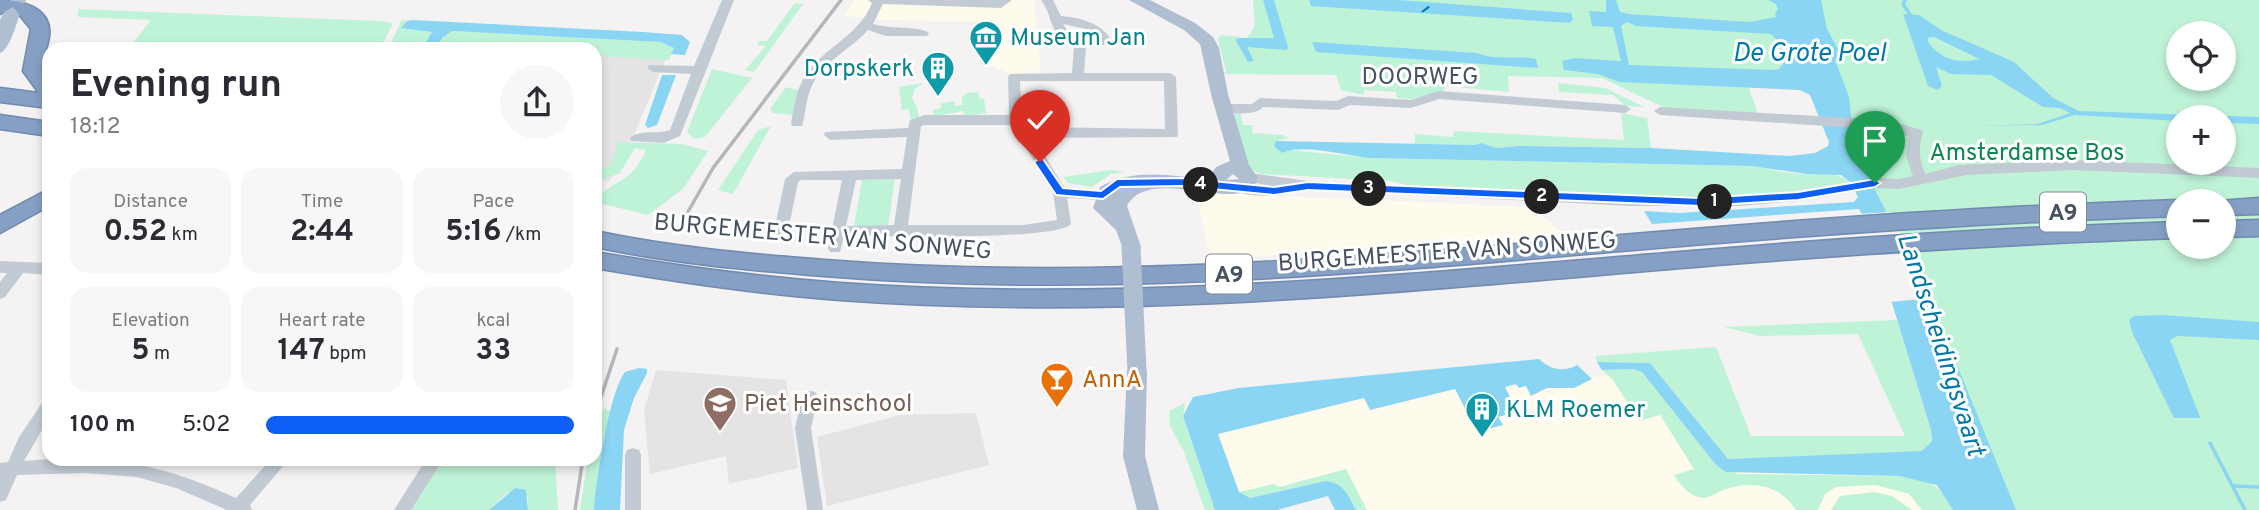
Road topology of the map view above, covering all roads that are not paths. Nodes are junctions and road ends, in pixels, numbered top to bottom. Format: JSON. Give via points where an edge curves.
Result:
{"nodes":[{"id":1,"x":728,"y":0,"type":"edge"},
{"id":2,"x":876,"y":0,"type":"edge"},
{"id":3,"x":1047,"y":0,"type":"edge"},
{"id":4,"x":1137,"y":0,"type":"edge"},
{"id":5,"x":941,"y":1,"type":"edge"},
{"id":6,"x":1005,"y":1,"type":"edge"},
{"id":7,"x":12,"y":5,"type":"edge"},
{"id":8,"x":1056,"y":20,"type":"junction"},
{"id":9,"x":868,"y":26,"type":"junction"},
{"id":10,"x":923,"y":33,"type":"dead end"},
{"id":11,"x":1080,"y":43,"type":"junction"},
{"id":12,"x":0,"y":47,"type":"edge"},
{"id":13,"x":653,"y":68,"type":"dead end"},
{"id":14,"x":700,"y":70,"type":"junction"},
{"id":15,"x":1078,"y":75,"type":"junction"},
{"id":16,"x":42,"y":84,"type":"edge"},
{"id":17,"x":0,"y":95,"type":"edge"},
{"id":18,"x":42,"y":100,"type":"edge"},
{"id":19,"x":1222,"y":108,"type":"junction"},
{"id":20,"x":1625,"y":109,"type":"dead end"},
{"id":21,"x":1660,"y":111,"type":"dead end"},
{"id":22,"x":42,"y":113,"type":"edge"},
{"id":23,"x":4,"y":115,"type":"edge"},
{"id":24,"x":1016,"y":120,"type":"junction"},
{"id":25,"x":797,"y":123,"type":"dead end"},
{"id":26,"x":42,"y":127,"type":"edge"},
{"id":27,"x":1227,"y":127,"type":"joint"},
{"id":28,"x":912,"y":132,"type":"junction"},
{"id":29,"x":830,"y":135,"type":"dead end"},
{"id":30,"x":1024,"y":135,"type":"junction"},
{"id":31,"x":636,"y":138,"type":"dead end"},
{"id":32,"x":2259,"y":173,"type":"edge"},
{"id":33,"x":907,"y":174,"type":"junction"},
{"id":34,"x":850,"y":175,"type":"junction"},
{"id":35,"x":1919,"y":176,"type":"junction"},
{"id":36,"x":1234,"y":177,"type":"junction"},
{"id":37,"x":1060,"y":192,"type":"junction"},
{"id":38,"x":1112,"y":197,"type":"junction"},
{"id":39,"x":42,"y":201,"type":"edge"},
{"id":40,"x":2236,"y":206,"type":"edge"},
{"id":41,"x":2259,"y":206,"type":"edge"},
{"id":42,"x":2166,"y":209,"type":"edge"},
{"id":43,"x":0,"y":225,"type":"edge"},
{"id":44,"x":2259,"y":228,"type":"edge"},
{"id":45,"x":2236,"y":229,"type":"edge"},
{"id":46,"x":840,"y":231,"type":"junction"},
{"id":47,"x":900,"y":231,"type":"junction"},
{"id":48,"x":2166,"y":231,"type":"edge"},
{"id":49,"x":779,"y":236,"type":"dead end"},
{"id":50,"x":602,"y":240,"type":"edge"},
{"id":51,"x":835,"y":247,"type":"dead end"},
{"id":52,"x":602,"y":261,"type":"edge"},
{"id":53,"x":0,"y":267,"type":"edge"},
{"id":54,"x":20,"y":267,"type":"junction"},
{"id":55,"x":42,"y":269,"type":"edge"},
{"id":56,"x":0,"y":293,"type":"edge"},
{"id":57,"x":810,"y":397,"type":"dead end"},
{"id":58,"x":42,"y":415,"type":"edge"},
{"id":59,"x":633,"y":455,"type":"dead end"},
{"id":60,"x":96,"y":466,"type":"edge"},
{"id":61,"x":146,"y":466,"type":"edge"},
{"id":62,"x":276,"y":466,"type":"edge"},
{"id":63,"x":431,"y":466,"type":"edge"},
{"id":64,"x":6,"y":469,"type":"edge"},
{"id":65,"x":0,"y":495,"type":"edge"},
{"id":66,"x":241,"y":509,"type":"edge"},
{"id":67,"x":402,"y":510,"type":"edge"},
{"id":68,"x":633,"y":510,"type":"edge"},
{"id":69,"x":815,"y":510,"type":"edge"},
{"id":70,"x":1147,"y":510,"type":"edge"}],
"edges":[{"from":1,"to":14,"type":"street"},
{"from":2,"to":5,"type":"street"},
{"from":2,"to":9,"type":"street"},
{"from":3,"to":8,"type":"street"},
{"from":4,"to":19,"type":"main road","via":[[1208,43]]},
{"from":5,"to":6,"type":"street"},
{"from":7,"to":12,"type":"main road"},
{"from":7,"to":16,"type":"highway","via":[[41,33],[32,71]]},
{"from":8,"to":11,"type":"street","via":[[1061,34]]},
{"from":8,"to":11,"type":"street","via":[[1077,21],[1105,39]]},
{"from":9,"to":10,"type":"street","via":[[886,32]]},
{"from":9,"to":25,"type":"street","via":[[811,75]]},
{"from":11,"to":15,"type":"street"},
{"from":13,"to":14,"type":"street"},
{"from":14,"to":31,"type":"street","via":[[675,133]]},
{"from":15,"to":24,"type":"street","via":[[1014,77]]},
{"from":15,"to":30,"type":"street","via":[[1170,78],[1172,134]]},
{"from":17,"to":18,"type":"highway"},
{"from":19,"to":20,"type":"street","name":"DOORWEG","via":[[1256,108],[1260,102],[1338,106],[1348,100],[1411,104],[1438,95]]},
{"from":19,"to":27,"type":"main road"},
{"from":21,"to":35,"type":"street","via":[[1869,123],[1917,133],[1911,145]]},
{"from":22,"to":23,"type":"highway"},
{"from":23,"to":26,"type":"highway"},
{"from":24,"to":28,"type":"street","via":[[925,120],[915,123]]},
{"from":24,"to":30,"type":"street"},
{"from":27,"to":36,"type":"main road","via":[[1234,138]]},
{"from":28,"to":29,"type":"street"},
{"from":28,"to":33,"type":"street"},
{"from":30,"to":37,"type":"street"},
{"from":32,"to":35,"type":"street","via":[[2074,166]]},
{"from":33,"to":34,"type":"street"},
{"from":33,"to":47,"type":"street"},
{"from":34,"to":46,"type":"street"},
{"from":34,"to":49,"type":"street","via":[[792,179]]},
{"from":35,"to":36,"type":"street","via":[[1899,184],[1701,202],[1308,186],[1274,191]]},
{"from":36,"to":38,"type":"main road","via":[[1150,182]]},
{"from":37,"to":38,"type":"street"},
{"from":37,"to":47,"type":"street","via":[[1064,224],[1023,230]]},
{"from":38,"to":70,"type":"main road","bridge":true,"via":[[1102,208],[1122,225],[1132,247],[1137,371],[1134,456]]},
{"from":39,"to":43,"type":"highway"},
{"from":40,"to":41,"type":"highway"},
{"from":42,"to":50,"type":"highway","name":"BURGEMEESTER VAN SONWEG","number":"A9","via":[[1948,218],[1226,275],[1082,279],[934,277],[746,261]]},
{"from":44,"to":45,"type":"highway"},
{"from":46,"to":47,"type":"street"},
{"from":46,"to":51,"type":"street"},
{"from":48,"to":52,"type":"highway","name":"BURGEMEESTER VAN SONWEG","number":"A9","via":[[1853,248],[1327,287],[1075,297],[863,293],[723,280]]},
{"from":53,"to":54,"type":"street"},
{"from":54,"to":55,"type":"street"},
{"from":54,"to":56,"type":"street"},
{"from":57,"to":69,"type":"street","via":[[803,428]]},
{"from":58,"to":64,"type":"street"},
{"from":59,"to":68,"type":"street"},
{"from":60,"to":64,"type":"street"},
{"from":61,"to":66,"type":"street"},
{"from":62,"to":66,"type":"street"},
{"from":63,"to":67,"type":"street"},
{"from":64,"to":65,"type":"street"}]}
